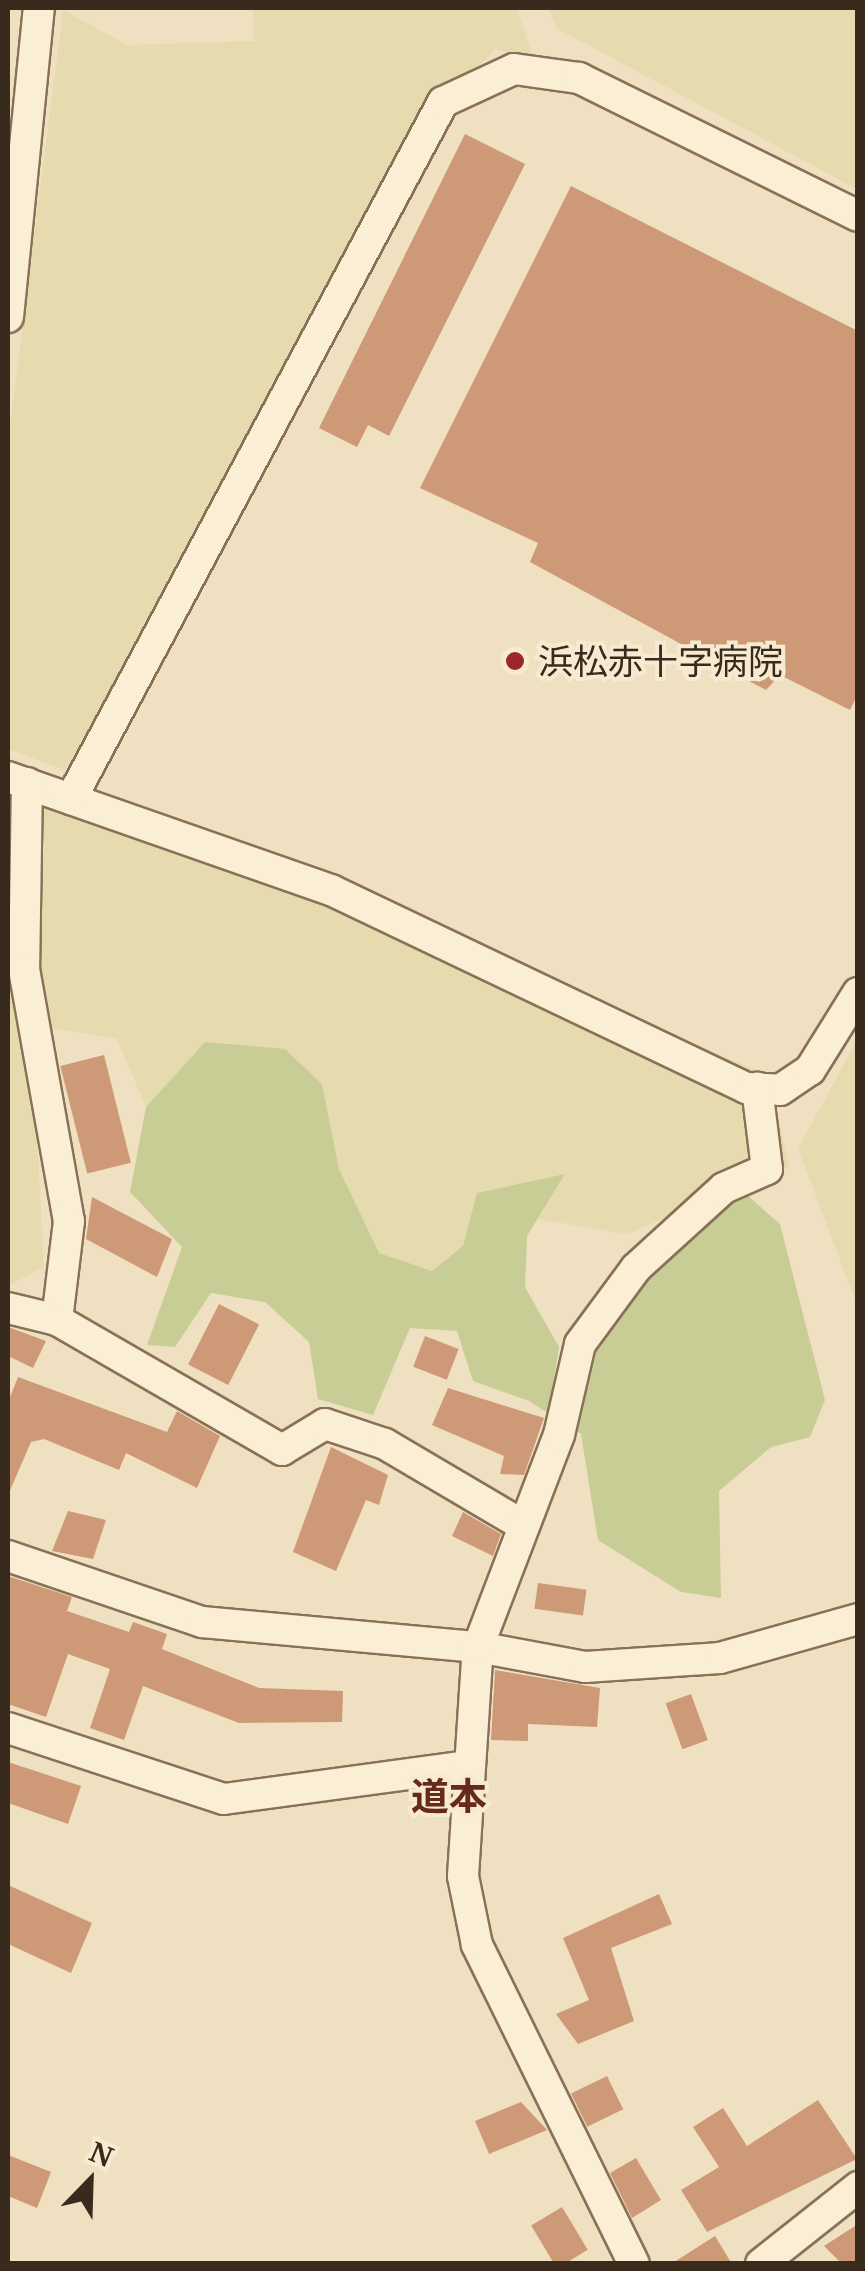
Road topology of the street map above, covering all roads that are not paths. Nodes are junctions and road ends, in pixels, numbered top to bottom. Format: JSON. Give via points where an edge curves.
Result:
{"nodes":[{"id":1,"x":38,"y":8,"type":"edge"},
{"id":2,"x":858,"y":216,"type":"edge"},
{"id":3,"x":8,"y":317,"type":"edge"},
{"id":4,"x":17,"y":780,"type":"edge"},
{"id":5,"x":71,"y":799,"type":"junction"},
{"id":6,"x":858,"y":993,"type":"edge"},
{"id":7,"x":751,"y":1088,"type":"junction"},
{"id":8,"x":8,"y":1308,"type":"edge"},
{"id":9,"x":57,"y":1320,"type":"junction"},
{"id":10,"x":524,"y":1526,"type":"junction"},
{"id":11,"x":8,"y":1556,"type":"edge"},
{"id":12,"x":858,"y":1619,"type":"edge"},
{"id":13,"x":478,"y":1647,"type":"junction"},
{"id":14,"x":8,"y":1728,"type":"edge"},
{"id":15,"x":467,"y":1766,"type":"junction"},
{"id":16,"x":858,"y":2188,"type":"edge"},
{"id":17,"x":634,"y":2264,"type":"edge"},
{"id":18,"x":761,"y":2264,"type":"edge"}],
"edges":[{"from":1,"to":3,"type":"street"},
{"from":2,"to":5,"type":"street","via":[[578,78],[514,69],[442,102]]},
{"from":4,"to":5,"type":"street"},
{"from":4,"to":9,"type":"street","via":[[24,969],[69,1221]]},
{"from":5,"to":7,"type":"street","via":[[331,890]]},
{"from":6,"to":7,"type":"street","via":[[810,1070],[780,1090]]},
{"from":7,"to":10,"type":"street","via":[[767,1169],[724,1188],[636,1268],[580,1344]]},
{"from":8,"to":9,"type":"street"},
{"from":9,"to":10,"type":"street","via":[[282,1450],[325,1424],[384,1444]]},
{"from":10,"to":13,"type":"street"},
{"from":11,"to":13,"type":"street","via":[[202,1622]]},
{"from":12,"to":13,"type":"street","via":[[664,1665],[585,1668]]},
{"from":13,"to":15,"type":"street"},
{"from":14,"to":15,"type":"street","via":[[224,1799]]},
{"from":15,"to":17,"type":"street","via":[[464,1876],[477,1945]]},
{"from":16,"to":18,"type":"street"}]}
